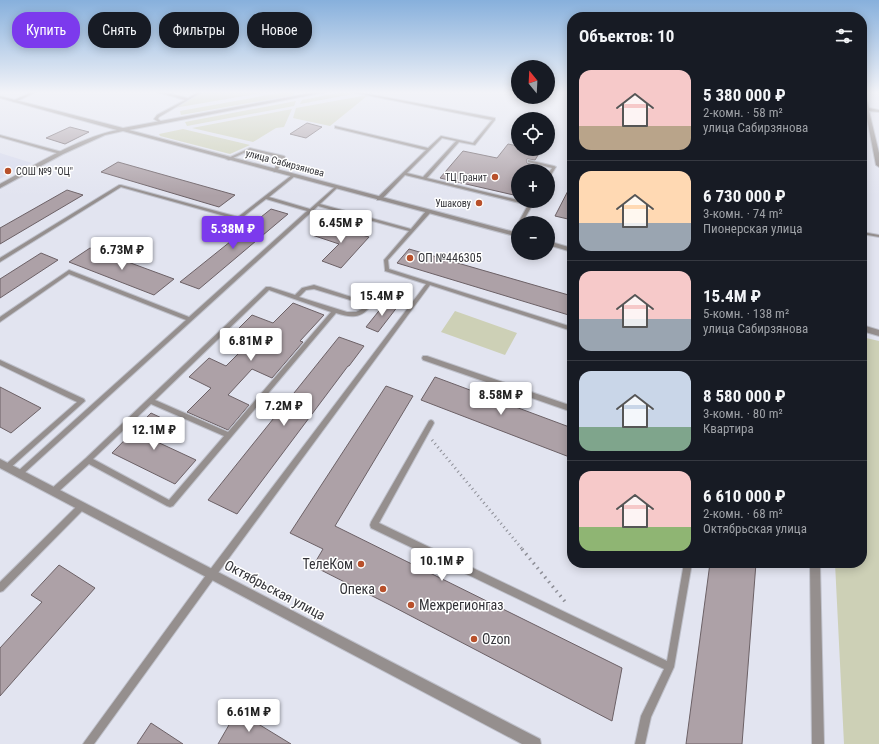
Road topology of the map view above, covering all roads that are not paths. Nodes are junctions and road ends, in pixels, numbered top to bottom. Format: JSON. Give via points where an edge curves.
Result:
{"nodes":[{"id":1,"x":111,"y":127,"type":"edge"},
{"id":2,"x":133,"y":127,"type":"edge"},
{"id":3,"x":336,"y":127,"type":"dead end"},
{"id":4,"x":488,"y":127,"type":"edge"},
{"id":5,"x":871,"y":127,"type":"edge"},
{"id":6,"x":120,"y":129,"type":"junction"},
{"id":7,"x":0,"y":136,"type":"edge"},
{"id":8,"x":458,"y":141,"type":"junction"},
{"id":9,"x":429,"y":149,"type":"junction"},
{"id":10,"x":60,"y":153,"type":"junction"},
{"id":11,"x":228,"y":158,"type":"junction"},
{"id":12,"x":529,"y":162,"type":"dead end"},
{"id":13,"x":539,"y":164,"type":"edge"},
{"id":14,"x":879,"y":165,"type":"edge"},
{"id":15,"x":275,"y":171,"type":"junction"},
{"id":16,"x":404,"y":174,"type":"junction"},
{"id":17,"x":293,"y":176,"type":"junction"},
{"id":18,"x":424,"y":179,"type":"junction"},
{"id":19,"x":0,"y":186,"type":"edge"},
{"id":20,"x":336,"y":187,"type":"junction"},
{"id":21,"x":266,"y":198,"type":"junction"},
{"id":22,"x":379,"y":199,"type":"junction"},
{"id":23,"x":511,"y":199,"type":"edge"},
{"id":24,"x":317,"y":204,"type":"junction"},
{"id":25,"x":310,"y":210,"type":"junction"},
{"id":26,"x":428,"y":212,"type":"junction"},
{"id":27,"x":411,"y":230,"type":"junction"},
{"id":28,"x":511,"y":234,"type":"edge"},
{"id":29,"x":867,"y":234,"type":"edge"},
{"id":30,"x":879,"y":236,"type":"edge"},
{"id":31,"x":555,"y":246,"type":"edge"},
{"id":32,"x":567,"y":249,"type":"edge"},
{"id":33,"x":0,"y":260,"type":"edge"},
{"id":34,"x":429,"y":283,"type":"junction"},
{"id":35,"x":296,"y":297,"type":"junction"},
{"id":36,"x":335,"y":311,"type":"junction"},
{"id":37,"x":189,"y":319,"type":"junction"},
{"id":38,"x":0,"y":320,"type":"edge"},
{"id":39,"x":567,"y":327,"type":"edge"},
{"id":40,"x":867,"y":329,"type":"edge"},
{"id":41,"x":879,"y":333,"type":"edge"},
{"id":42,"x":425,"y":358,"type":"dead end"},
{"id":43,"x":0,"y":362,"type":"edge"},
{"id":44,"x":151,"y":401,"type":"junction"},
{"id":45,"x":567,"y":407,"type":"edge"},
{"id":46,"x":430,"y":423,"type":"dead end"},
{"id":47,"x":229,"y":435,"type":"junction"},
{"id":48,"x":88,"y":460,"type":"junction"},
{"id":49,"x":3,"y":465,"type":"edge"},
{"id":50,"x":20,"y":474,"type":"junction"},
{"id":51,"x":54,"y":492,"type":"junction"},
{"id":52,"x":82,"y":506,"type":"junction"},
{"id":53,"x":687,"y":568,"type":"edge"},
{"id":54,"x":815,"y":568,"type":"edge"},
{"id":55,"x":212,"y":574,"type":"junction"},
{"id":56,"x":0,"y":588,"type":"edge"},
{"id":57,"x":670,"y":667,"type":"junction"},
{"id":58,"x":88,"y":744,"type":"edge"},
{"id":59,"x":535,"y":744,"type":"edge"},
{"id":60,"x":640,"y":744,"type":"edge"},
{"id":61,"x":818,"y":744,"type":"edge"}],
"edges":[{"from":1,"to":6,"type":"street","name":"улица Сабирзянова"},
{"from":2,"to":6,"type":"street"},
{"from":3,"to":9,"type":"lane"},
{"from":4,"to":8,"type":"lane","via":[[474,144]]},
{"from":5,"to":14,"type":"street"},
{"from":6,"to":10,"type":"street"},
{"from":6,"to":11,"type":"street","name":"улица Сабирзянова"},
{"from":7,"to":10,"type":"lane"},
{"from":8,"to":9,"type":"lane","via":[[441,137]]},
{"from":8,"to":18,"type":"lane"},
{"from":9,"to":16,"type":"lane"},
{"from":10,"to":19,"type":"street"},
{"from":11,"to":15,"type":"street","name":"улица Сабирзянова"},
{"from":11,"to":15,"type":"lane","via":[[250,149],[283,157]]},
{"from":12,"to":13,"type":"lane"},
{"from":15,"to":17,"type":"street","name":"улица Сабирзянова"},
{"from":16,"to":18,"type":"lane"},
{"from":16,"to":22,"type":"lane"},
{"from":17,"to":20,"type":"street","name":"улица Сабирзянова"},
{"from":17,"to":21,"type":"lane"},
{"from":18,"to":23,"type":"lane"},
{"from":20,"to":22,"type":"street","name":"улица Сабирзянова"},
{"from":20,"to":24,"type":"lane"},
{"from":21,"to":25,"type":"lane"},
{"from":21,"to":33,"type":"lane","via":[[239,219],[120,186]]},
{"from":22,"to":26,"type":"street","name":"улица Сабирзянова"},
{"from":24,"to":25,"type":"lane"},
{"from":24,"to":27,"type":"lane"},
{"from":25,"to":37,"type":"lane"},
{"from":26,"to":27,"type":"lane"},
{"from":26,"to":28,"type":"street","name":"улица Сабирзянова"},
{"from":27,"to":34,"type":"lane","via":[[386,260],[387,270]]},
{"from":29,"to":30,"type":"lane"},
{"from":31,"to":32,"type":"street"},
{"from":34,"to":39,"type":"lane"},
{"from":34,"to":55,"type":"lane"},
{"from":35,"to":36,"type":"lane"},
{"from":35,"to":36,"type":"lane","via":[[304,289],[314,287],[362,302],[365,309],[360,314],[351,315]]},
{"from":35,"to":44,"type":"lane","via":[[268,288]]},
{"from":36,"to":47,"type":"lane"},
{"from":37,"to":38,"type":"lane","via":[[69,272]]},
{"from":37,"to":50,"type":"lane"},
{"from":40,"to":41,"type":"street"},
{"from":42,"to":45,"type":"lane"},
{"from":43,"to":49,"type":"lane","via":[[82,401]]},
{"from":44,"to":47,"type":"lane"},
{"from":44,"to":48,"type":"lane"},
{"from":46,"to":57,"type":"lane","via":[[374,524]]},
{"from":47,"to":48,"type":"lane","via":[[170,504]]},
{"from":48,"to":51,"type":"lane"},
{"from":49,"to":50,"type":"street","name":"Октябрьская улица"},
{"from":50,"to":51,"type":"street","name":"Октябрьская улица"},
{"from":51,"to":52,"type":"street","name":"Октябрьская улица"},
{"from":52,"to":55,"type":"street","name":"Октябрьская улица"},
{"from":52,"to":56,"type":"lane"},
{"from":53,"to":57,"type":"lane"},
{"from":54,"to":61,"type":"street"},
{"from":55,"to":58,"type":"lane"},
{"from":55,"to":59,"type":"street","name":"Октябрьская улица"},
{"from":57,"to":60,"type":"lane","via":[[646,716]]}]}
